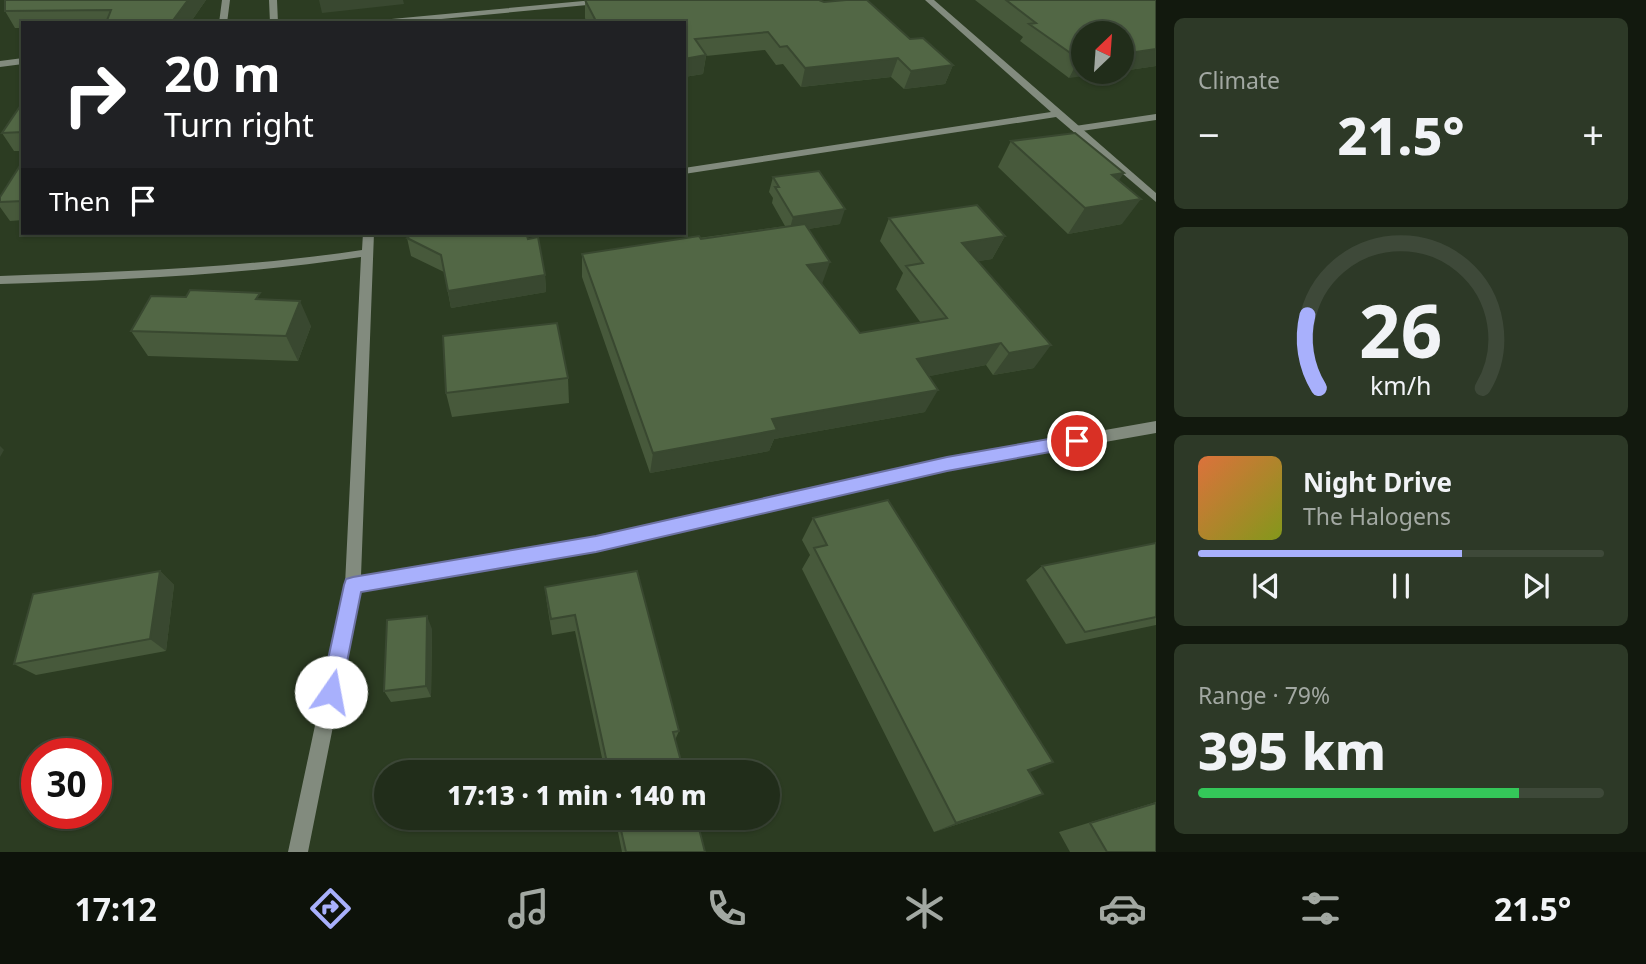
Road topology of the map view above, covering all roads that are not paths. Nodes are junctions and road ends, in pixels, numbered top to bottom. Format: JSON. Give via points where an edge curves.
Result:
{"nodes":[{"id":1,"x":226,"y":0,"type":"edge"},
{"id":2,"x":273,"y":0,"type":"edge"},
{"id":3,"x":619,"y":0,"type":"edge"},
{"id":4,"x":929,"y":0,"type":"edge"},
{"id":5,"x":223,"y":21,"type":"edge"},
{"id":6,"x":274,"y":21,"type":"edge"},
{"id":7,"x":390,"y":21,"type":"edge"},
{"id":8,"x":21,"y":61,"type":"edge"},
{"id":9,"x":0,"y":64,"type":"edge"},
{"id":10,"x":1056,"y":114,"type":"junction"},
{"id":11,"x":1156,"y":117,"type":"edge"},
{"id":12,"x":1075,"y":129,"type":"junction"},
{"id":13,"x":686,"y":171,"type":"edge"},
{"id":14,"x":1156,"y":199,"type":"edge"},
{"id":15,"x":368,"y":235,"type":"edge"},
{"id":16,"x":366,"y":253,"type":"junction"},
{"id":17,"x":0,"y":280,"type":"edge"},
{"id":18,"x":1156,"y":427,"type":"edge"},
{"id":19,"x":353,"y":585,"type":"junction"},
{"id":20,"x":298,"y":852,"type":"edge"}],
"edges":[{"from":1,"to":5,"type":"street"},
{"from":2,"to":6,"type":"street"},
{"from":3,"to":7,"type":"street"},
{"from":4,"to":10,"type":"street"},
{"from":8,"to":9,"type":"street"},
{"from":10,"to":12,"type":"street"},
{"from":10,"to":13,"type":"street"},
{"from":11,"to":12,"type":"street"},
{"from":12,"to":14,"type":"street"},
{"from":15,"to":16,"type":"street"},
{"from":16,"to":17,"type":"street","via":[[222,271]]},
{"from":16,"to":19,"type":"street"},
{"from":18,"to":19,"type":"street","via":[[947,464],[596,544]]},
{"from":19,"to":20,"type":"street"}]}
